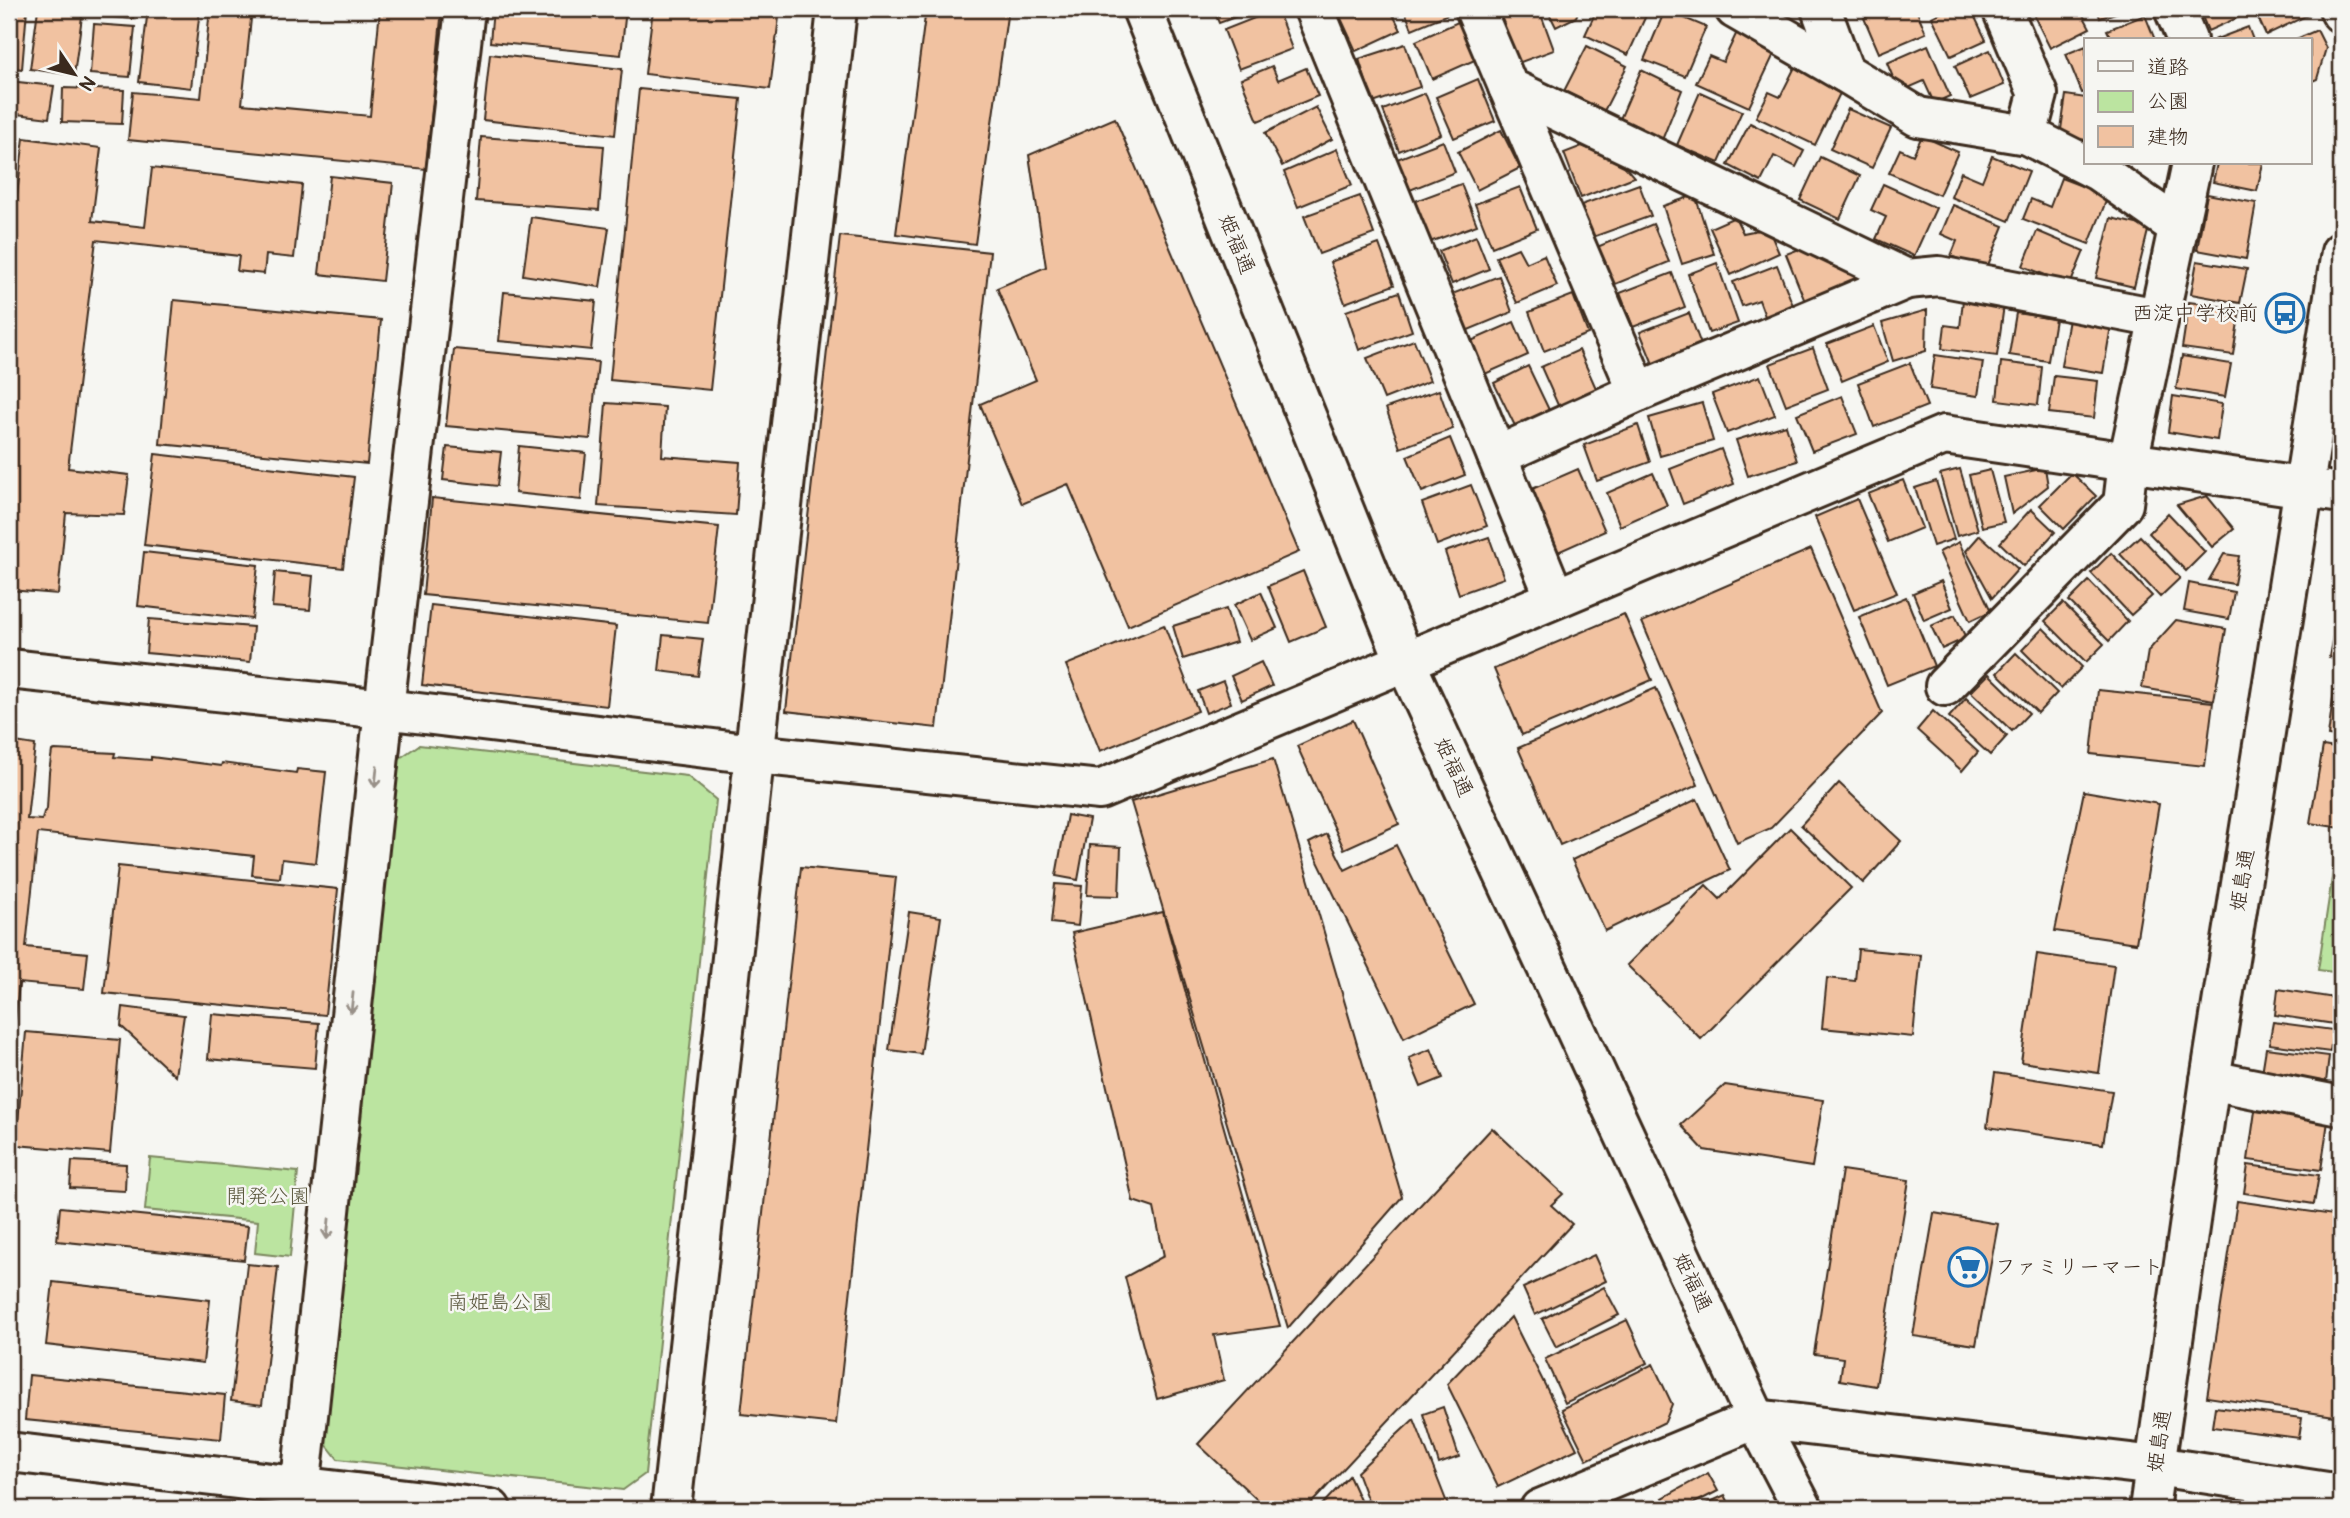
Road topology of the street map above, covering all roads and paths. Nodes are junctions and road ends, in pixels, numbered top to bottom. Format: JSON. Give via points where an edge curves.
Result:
{"nodes":[{"id":1,"x":465,"y":9,"type":"edge"},
{"id":2,"x":837,"y":9,"type":"edge"},
{"id":3,"x":1142,"y":9,"type":"edge"},
{"id":4,"x":1315,"y":9,"type":"edge"},
{"id":5,"x":1475,"y":9,"type":"edge"},
{"id":6,"x":1735,"y":9,"type":"edge"},
{"id":7,"x":1821,"y":9,"type":"edge"},
{"id":8,"x":2002,"y":9,"type":"edge"},
{"id":9,"x":2174,"y":9,"type":"edge"},
{"id":10,"x":2186,"y":38,"type":"edge"},
{"id":11,"x":1844,"y":72,"type":"junction"},
{"id":12,"x":1508,"y":87,"type":"junction"},
{"id":13,"x":2026,"y":135,"type":"junction"},
{"id":14,"x":2084,"y":163,"type":"edge"},
{"id":15,"x":2086,"y":164,"type":"edge"},
{"id":16,"x":2192,"y":164,"type":"edge"},
{"id":17,"x":2178,"y":227,"type":"junction"},
{"id":18,"x":2341,"y":252,"type":"edge"},
{"id":19,"x":1907,"y":279,"type":"junction"},
{"id":20,"x":2158,"y":318,"type":"junction"},
{"id":21,"x":1638,"y":392,"type":"junction"},
{"id":22,"x":1497,"y":456,"type":"junction"},
{"id":23,"x":2128,"y":462,"type":"junction"},
{"id":24,"x":2323,"y":490,"type":"edge"},
{"id":25,"x":1555,"y":598,"type":"junction"},
{"id":26,"x":1405,"y":661,"type":"junction"},
{"id":27,"x":9,"y":669,"type":"edge"},
{"id":28,"x":1945,"y":685,"type":"dead end"},
{"id":29,"x":384,"y":709,"type":"junction"},
{"id":30,"x":755,"y":754,"type":"junction"},
{"id":31,"x":2210,"y":1080,"type":"junction"},
{"id":32,"x":2341,"y":1106,"type":"edge"},
{"id":33,"x":1756,"y":1419,"type":"junction"},
{"id":34,"x":9,"y":1452,"type":"edge"},
{"id":35,"x":2156,"y":1466,"type":"junction"},
{"id":36,"x":2341,"y":1494,"type":"edge"},
{"id":37,"x":299,"y":1499,"type":"edge"},
{"id":38,"x":491,"y":1509,"type":"edge"},
{"id":39,"x":671,"y":1509,"type":"edge"},
{"id":40,"x":1540,"y":1509,"type":"edge"},
{"id":41,"x":1803,"y":1509,"type":"edge"},
{"id":42,"x":2149,"y":1509,"type":"edge"}],
"edges":[{"from":1,"to":29,"type":"street"},
{"from":2,"to":30,"type":"street"},
{"from":3,"to":26,"type":"street","name":"姫福通"},
{"from":4,"to":22,"type":"street"},
{"from":5,"to":12,"type":"street"},
{"from":6,"to":11,"type":"street"},
{"from":7,"to":11,"type":"street"},
{"from":8,"to":13,"type":"street","via":[[2038,94]]},
{"from":9,"to":10,"type":"street"},
{"from":11,"to":13,"type":"street","via":[[1917,117]]},
{"from":12,"to":19,"type":"street"},
{"from":12,"to":21,"type":"street"},
{"from":13,"to":14,"type":"street"},
{"from":15,"to":17,"type":"street"},
{"from":16,"to":17,"type":"street"},
{"from":17,"to":20,"type":"street"},
{"from":18,"to":24,"type":"street","name":"姫島通"},
{"from":19,"to":20,"type":"street","via":[[1939,276]]},
{"from":19,"to":21,"type":"street"},
{"from":20,"to":23,"type":"street"},
{"from":21,"to":22,"type":"street"},
{"from":22,"to":25,"type":"street"},
{"from":23,"to":24,"type":"street"},
{"from":23,"to":25,"type":"street","via":[[1944,435]]},
{"from":23,"to":28,"type":"street","via":[[2123,504]]},
{"from":24,"to":31,"type":"street","name":"姫島通"},
{"from":25,"to":26,"type":"street"},
{"from":26,"to":30,"type":"street","via":[[1100,790]]},
{"from":26,"to":33,"type":"street","name":"姫福通"},
{"from":27,"to":29,"type":"street"},
{"from":29,"to":30,"type":"street"},
{"from":29,"to":37,"type":"street","one_way":true},
{"from":30,"to":39,"type":"street"},
{"from":31,"to":32,"type":"street"},
{"from":31,"to":35,"type":"street","name":"姫島通"},
{"from":33,"to":35,"type":"street"},
{"from":33,"to":40,"type":"street"},
{"from":33,"to":41,"type":"street","name":"姫福通"},
{"from":34,"to":37,"type":"street"},
{"from":35,"to":36,"type":"street"},
{"from":35,"to":42,"type":"street","name":"姫島通"},
{"from":37,"to":38,"type":"street"}]}
